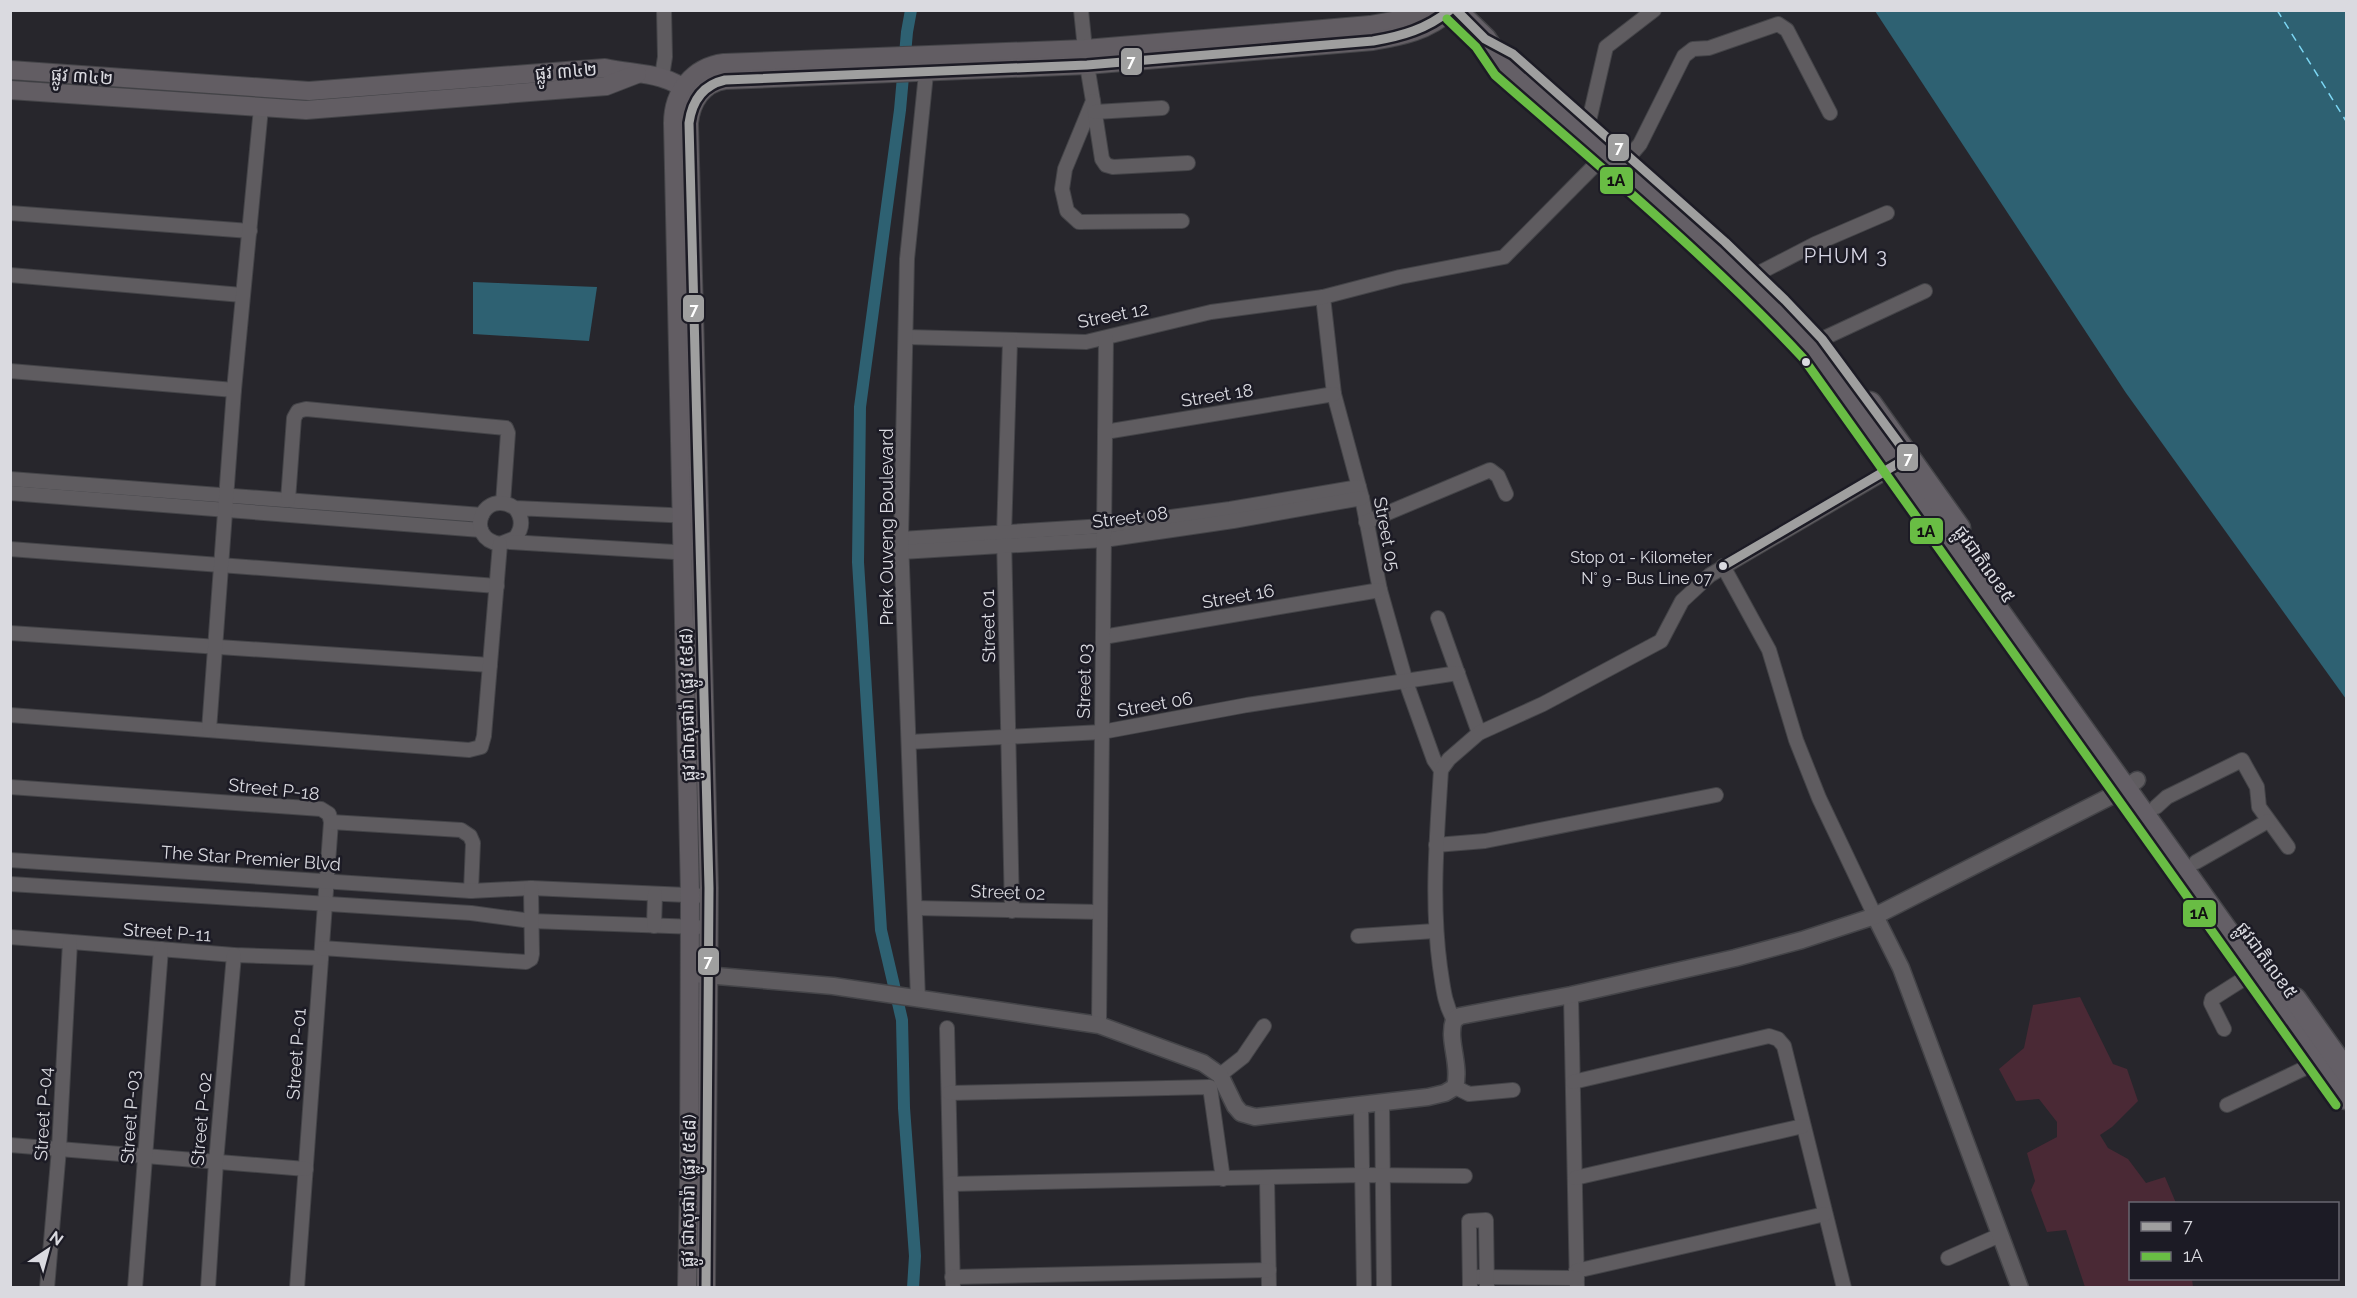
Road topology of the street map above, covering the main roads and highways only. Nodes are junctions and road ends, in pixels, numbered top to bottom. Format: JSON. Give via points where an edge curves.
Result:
{"nodes":[{"id":1,"x":1425,"y":10,"type":"edge"},
{"id":2,"x":1453,"y":10,"type":"edge"},
{"id":3,"x":1312,"y":38,"type":"junction"},
{"id":4,"x":1485,"y":39,"type":"junction"},
{"id":5,"x":10,"y":70,"type":"edge"},
{"id":6,"x":637,"y":74,"type":"junction"},
{"id":7,"x":10,"y":90,"type":"edge"},
{"id":8,"x":690,"y":92,"type":"junction"},
{"id":9,"x":1780,"y":305,"type":"junction"},
{"id":10,"x":1903,"y":462,"type":"junction"},
{"id":11,"x":694,"y":600,"type":"junction"},
{"id":12,"x":2131,"y":784,"type":"junction"},
{"id":13,"x":2346,"y":1071,"type":"edge"},
{"id":14,"x":2346,"y":1098,"type":"edge"},
{"id":15,"x":698,"y":1168,"type":"junction"},
{"id":16,"x":687,"y":1287,"type":"edge"},
{"id":17,"x":706,"y":1287,"type":"edge"}],
"edges":[{"from":1,"to":3,"type":"main road","via":[[1397,21]]},
{"from":2,"to":3,"type":"main road","via":[[1430,26],[1401,36]]},
{"from":2,"to":4,"type":"highway","name":"ផ្លូវជាតិលេខ៥"},
{"from":3,"to":8,"type":"main road","via":[[1086,57],[887,65],[715,64],[698,72]]},
{"from":4,"to":9,"type":"highway","name":"ផ្លូវជាតិលេខ៥","via":[[1503,66],[1715,253]]},
{"from":4,"to":9,"type":"highway","name":"ផ្លូវជាតិលេខ៥","via":[[1513,54],[1629,157],[1758,274]]},
{"from":5,"to":6,"type":"main road","name":"ផ្លូវ ៣៤២","via":[[309,91],[605,68]]},
{"from":6,"to":7,"type":"main road","name":"ផ្លូវ ៣៤២","via":[[606,86],[306,110]]},
{"from":6,"to":8,"type":"main road","via":[[662,76]]},
{"from":8,"to":11,"type":"main road","name":"ផ្លូវ ជាសុផារ៉ា (ផ្លូវ ៥៩៨)","via":[[675,104],[674,123]]},
{"from":9,"to":10,"type":"highway","name":"ផ្លូវជាតិលេខ៥"},
{"from":9,"to":10,"type":"highway","name":"ផ្លូវជាតិលេខ៥","via":[[1822,339]]},
{"from":10,"to":12,"type":"highway","name":"ផ្លូវជាតិលេខ៥"},
{"from":11,"to":15,"type":"main road","name":"ផ្លូវ ជាសុផារ៉ា (ផ្លូវ ៥៩៨)","via":[[690,974]]},
{"from":11,"to":15,"type":"main road","name":"ផ្លូវ ជាសុផារ៉ា (ផ្លូវ ៥៩៨)","via":[[709,896],[709,974]]},
{"from":12,"to":13,"type":"highway","name":"ផ្លូវជាតិលេខ៥","via":[[2156,807]]},
{"from":12,"to":14,"type":"highway","name":"ផ្លូវជាតិលេខ៥"},
{"from":15,"to":16,"type":"main road","name":"ផ្លូវ ជាសុផារ៉ា (ផ្លូវ ៥៩៨)"},
{"from":15,"to":17,"type":"main road","name":"ផ្លូវ ជាសុផារ៉ា (ផ្លូវ ៥៩៨)"}]}
